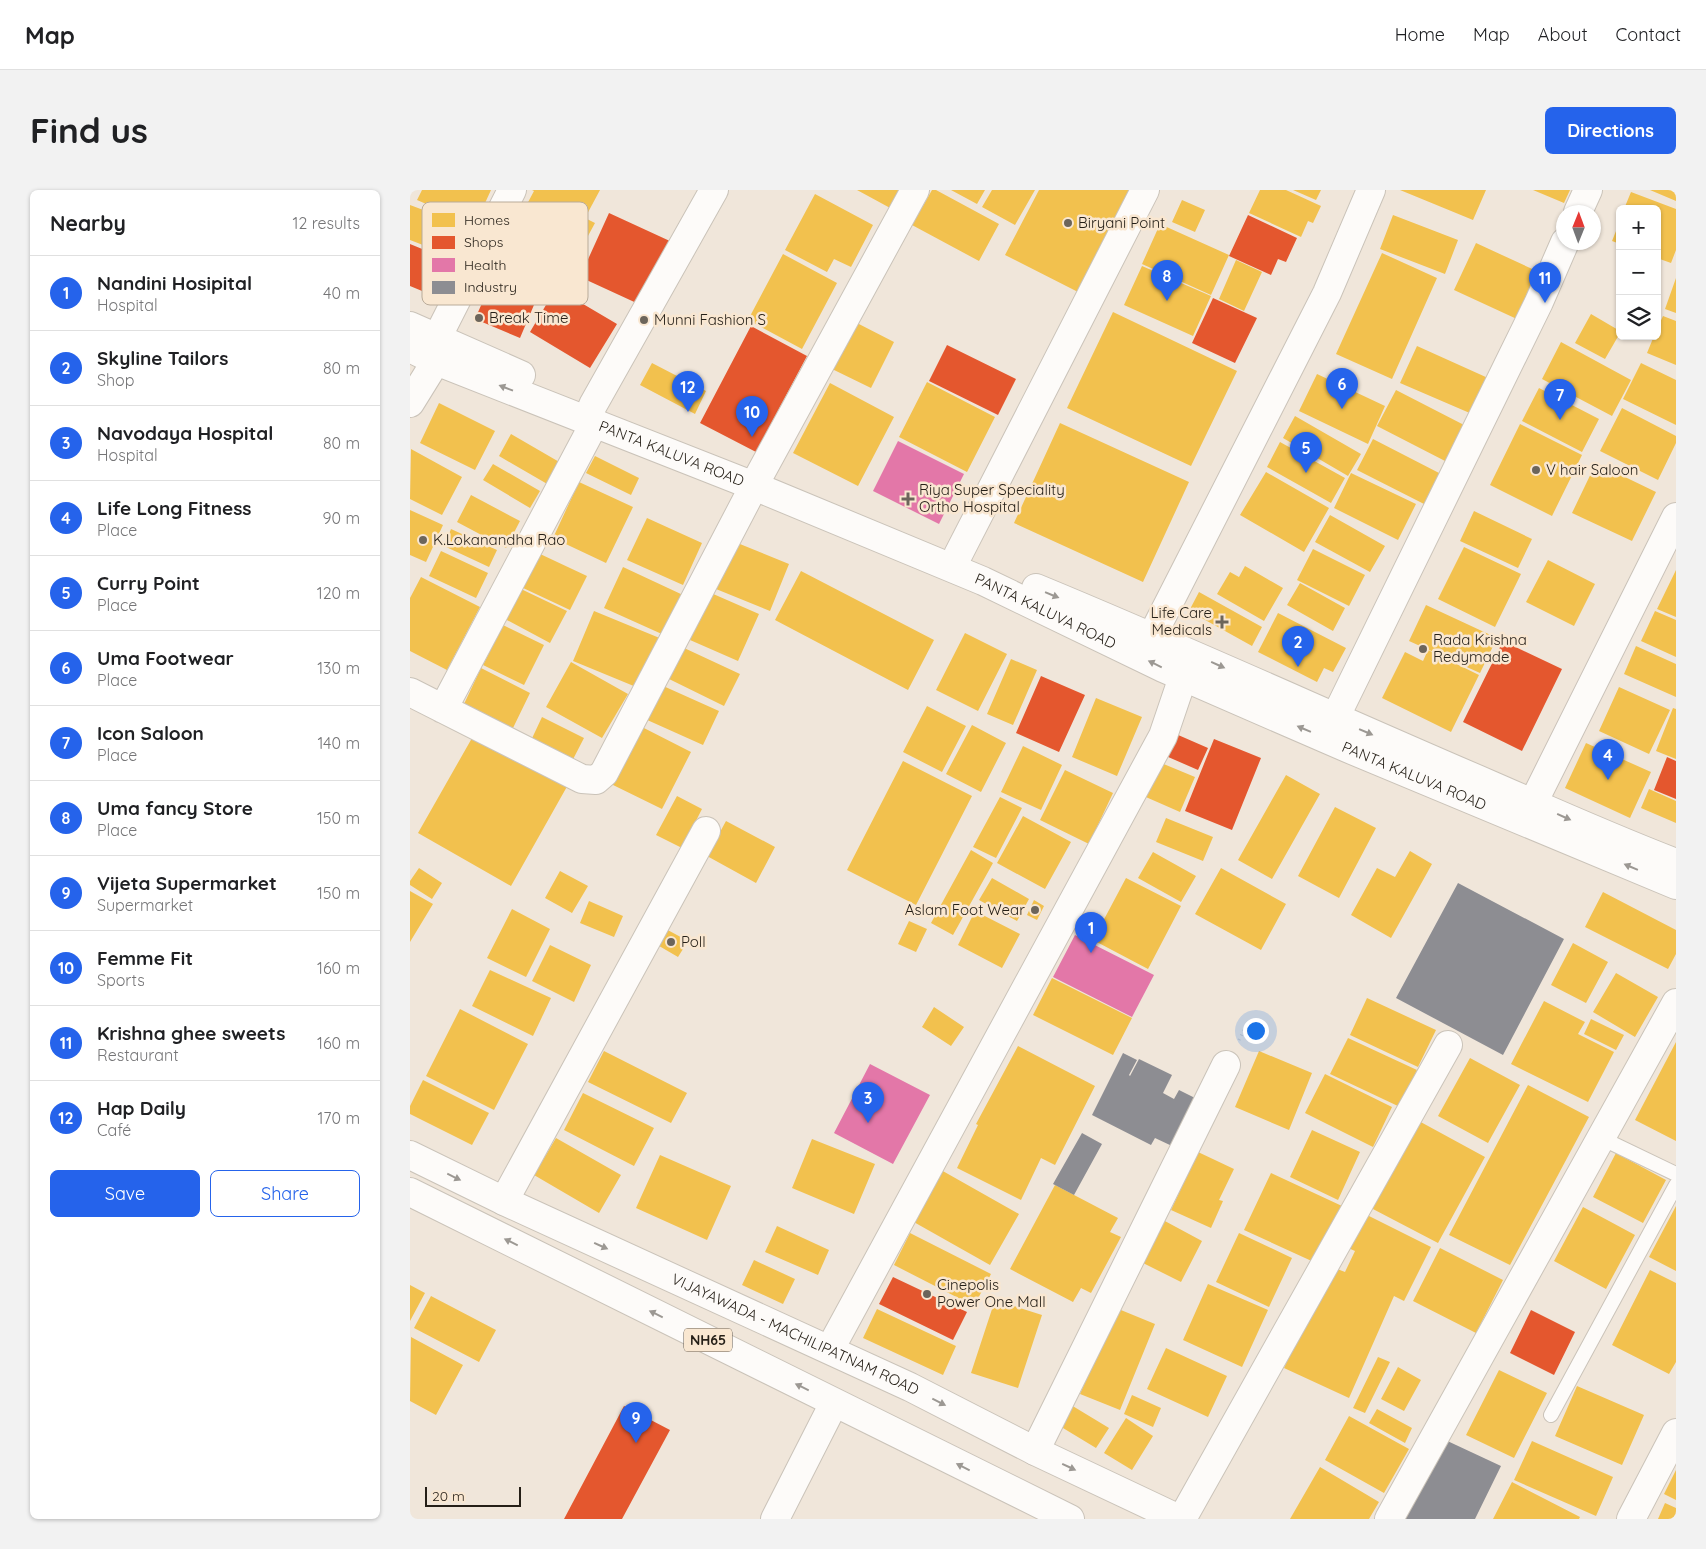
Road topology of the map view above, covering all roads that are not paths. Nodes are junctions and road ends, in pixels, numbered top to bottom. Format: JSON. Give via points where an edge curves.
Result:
{"nodes":[{"id":1,"x":512,"y":190,"type":"edge"},
{"id":2,"x":714,"y":190,"type":"edge"},
{"id":3,"x":915,"y":190,"type":"edge"},
{"id":4,"x":1145,"y":190,"type":"edge"},
{"id":5,"x":1371,"y":190,"type":"edge"},
{"id":6,"x":1588,"y":190,"type":"edge"},
{"id":7,"x":506,"y":202,"type":"edge"},
{"id":8,"x":1581,"y":205,"type":"edge"},
{"id":9,"x":1562,"y":250,"type":"edge"},
{"id":10,"x":457,"y":305,"type":"edge"},
{"id":11,"x":410,"y":326,"type":"edge"},
{"id":12,"x":410,"y":348,"type":"edge"},
{"id":13,"x":436,"y":350,"type":"junction"},
{"id":14,"x":410,"y":403,"type":"edge"},
{"id":15,"x":594,"y":414,"type":"junction"},
{"id":16,"x":756,"y":481,"type":"junction"},
{"id":17,"x":1676,"y":517,"type":"edge"},
{"id":18,"x":958,"y":555,"type":"junction"},
{"id":19,"x":1152,"y":636,"type":"junction"},
{"id":20,"x":1183,"y":677,"type":"junction"},
{"id":21,"x":410,"y":692,"type":"edge"},
{"id":22,"x":443,"y":709,"type":"junction"},
{"id":23,"x":1334,"y":718,"type":"junction"},
{"id":24,"x":1339,"y":744,"type":"junction"},
{"id":25,"x":1533,"y":803,"type":"junction"},
{"id":26,"x":706,"y":831,"type":"dead end"},
{"id":27,"x":1676,"y":863,"type":"edge"},
{"id":28,"x":1676,"y":886,"type":"edge"},
{"id":29,"x":1676,"y":1003,"type":"edge"},
{"id":30,"x":1448,"y":1045,"type":"dead end"},
{"id":31,"x":1226,"y":1065,"type":"dead end"},
{"id":32,"x":1601,"y":1138,"type":"junction"},
{"id":33,"x":410,"y":1156,"type":"edge"},
{"id":34,"x":1676,"y":1174,"type":"edge"},
{"id":35,"x":1676,"y":1185,"type":"edge"},
{"id":36,"x":410,"y":1192,"type":"edge"},
{"id":37,"x":504,"y":1201,"type":"junction"},
{"id":38,"x":830,"y":1350,"type":"junction"},
{"id":39,"x":834,"y":1403,"type":"junction"},
{"id":40,"x":1551,"y":1415,"type":"dead end"},
{"id":41,"x":1676,"y":1433,"type":"edge"},
{"id":42,"x":1035,"y":1451,"type":"junction"},
{"id":43,"x":775,"y":1519,"type":"edge"},
{"id":44,"x":1070,"y":1519,"type":"edge"},
{"id":45,"x":1180,"y":1519,"type":"edge"},
{"id":46,"x":1389,"y":1519,"type":"edge"},
{"id":47,"x":1630,"y":1519,"type":"edge"}],
"edges":[{"from":1,"to":7,"type":"main road"},
{"from":2,"to":15,"type":"main road"},
{"from":3,"to":16,"type":"main road"},
{"from":4,"to":18,"type":"main road"},
{"from":5,"to":19,"type":"main road","via":[[1327,293]]},
{"from":6,"to":8,"type":"main road"},
{"from":9,"to":23,"type":"main road"},
{"from":10,"to":13,"type":"main road"},
{"from":11,"to":13,"type":"main road","name":"PANTA KALUVA ROAD"},
{"from":12,"to":13,"type":"main road","name":"PANTA KALUVA ROAD"},
{"from":13,"to":14,"type":"main road"},
{"from":13,"to":15,"type":"main road","name":"PANTA KALUVA ROAD"},
{"from":15,"to":16,"type":"main road","name":"PANTA KALUVA ROAD"},
{"from":15,"to":22,"type":"main road"},
{"from":16,"to":18,"type":"main road","name":"PANTA KALUVA ROAD","via":[[886,525]]},
{"from":20,"to":16,"type":"main road","name":"PANTA KALUVA ROAD","one_way":true,"via":[[983,581]]},
{"from":16,"to":22,"type":"main road","via":[[604,773],[596,780],[582,779]]},
{"from":17,"to":25,"type":"main road"},
{"from":18,"to":19,"type":"main road","name":"PANTA KALUVA ROAD","one_way":true},
{"from":19,"to":23,"type":"main road","name":"PANTA KALUVA ROAD","one_way":true},
{"from":24,"to":20,"type":"main road","name":"PANTA KALUVA ROAD","one_way":true},
{"from":20,"to":38,"type":"main road","via":[[1162,736]]},
{"from":21,"to":22,"type":"main road"},
{"from":23,"to":24,"type":"main road"},
{"from":23,"to":25,"type":"main road","name":"PANTA KALUVA ROAD","one_way":true},
{"from":28,"to":24,"type":"main road","name":"PANTA KALUVA ROAD","one_way":true},
{"from":25,"to":27,"type":"main road","name":"PANTA KALUVA ROAD","one_way":true},
{"from":26,"to":37,"type":"main road"},
{"from":29,"to":32,"type":"main road"},
{"from":30,"to":45,"type":"main road"},
{"from":31,"to":42,"type":"main road"},
{"from":32,"to":34,"type":"lane"},
{"from":32,"to":46,"type":"main road"},
{"from":33,"to":37,"type":"main road","name":"VIJAYAWADA - MACHILIPATNAM ROAD","number":"NH65","one_way":true},
{"from":35,"to":40,"type":"lane"},
{"from":39,"to":36,"type":"main road","number":"NH65","one_way":true},
{"from":37,"to":38,"type":"main road","name":"VIJAYAWADA - MACHILIPATNAM ROAD","number":"NH65","one_way":true},
{"from":38,"to":42,"type":"main road","name":"VIJAYAWADA - MACHILIPATNAM ROAD","number":"NH65","one_way":true},
{"from":39,"to":43,"type":"main road"},
{"from":44,"to":39,"type":"main road","number":"NH65","one_way":true},
{"from":41,"to":47,"type":"main road"},
{"from":42,"to":45,"type":"main road","name":"VIJAYAWADA - MACHILIPATNAM ROAD","number":"NH65","one_way":true}]}
